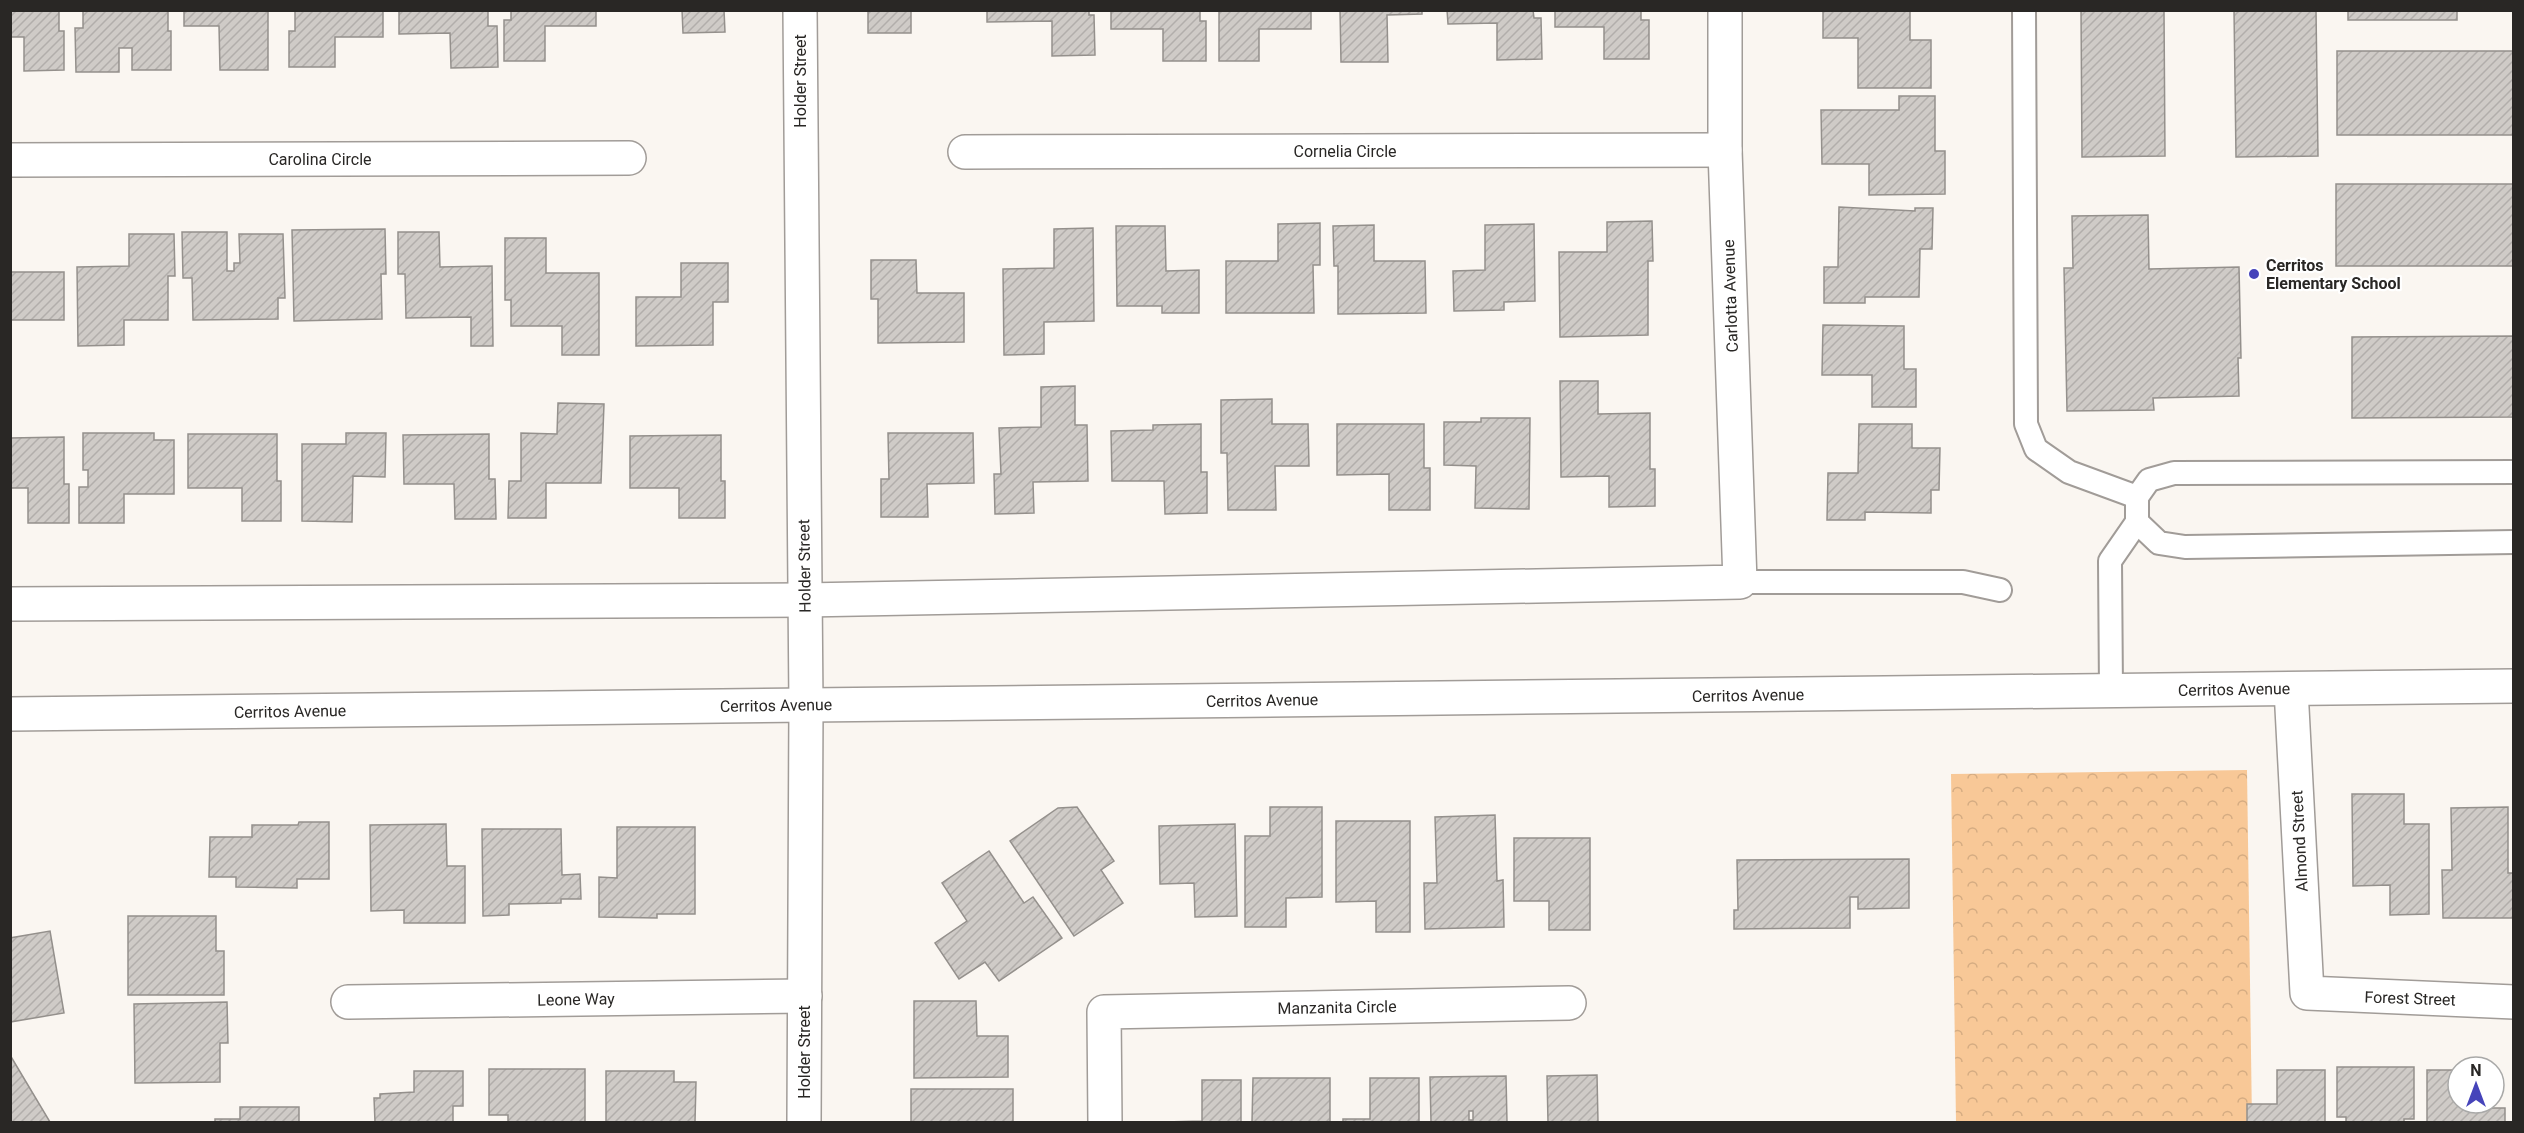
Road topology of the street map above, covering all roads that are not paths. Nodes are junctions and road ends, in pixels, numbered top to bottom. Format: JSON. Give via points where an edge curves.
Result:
{"nodes":[{"id":1,"x":800,"y":10,"type":"edge"},
{"id":2,"x":1725,"y":10,"type":"edge"},
{"id":3,"x":2024,"y":10,"type":"edge"},
{"id":4,"x":1725,"y":150,"type":"junction"},
{"id":5,"x":965,"y":152,"type":"dead end"},
{"id":6,"x":629,"y":158,"type":"dead end"},
{"id":7,"x":10,"y":160,"type":"edge"},
{"id":8,"x":2514,"y":472,"type":"edge"},
{"id":9,"x":2138,"y":497,"type":"junction"},
{"id":10,"x":2137,"y":522,"type":"junction"},
{"id":11,"x":2514,"y":542,"type":"edge"},
{"id":12,"x":1740,"y":582,"type":"junction"},
{"id":13,"x":2000,"y":590,"type":"dead end"},
{"id":14,"x":805,"y":600,"type":"junction"},
{"id":15,"x":10,"y":604,"type":"edge"},
{"id":16,"x":2514,"y":686,"type":"edge"},
{"id":17,"x":2291,"y":689,"type":"junction"},
{"id":18,"x":2111,"y":691,"type":"junction"},
{"id":19,"x":806,"y":705,"type":"junction"},
{"id":20,"x":10,"y":714,"type":"edge"},
{"id":21,"x":2307,"y":993,"type":"joint"},
{"id":22,"x":805,"y":996,"type":"junction"},
{"id":23,"x":348,"y":1002,"type":"dead end"},
{"id":24,"x":2514,"y":1002,"type":"edge"},
{"id":25,"x":1569,"y":1003,"type":"dead end"},
{"id":26,"x":804,"y":1122,"type":"edge"},
{"id":27,"x":1105,"y":1122,"type":"edge"}],
"edges":[{"from":1,"to":14,"type":"street","name":"Holder Street"},
{"from":2,"to":4,"type":"street","name":"Carlotta Avenue"},
{"from":3,"to":9,"type":"lane","via":[[2026,424],[2036,449],[2069,471]]},
{"from":4,"to":5,"type":"street","name":"Cornelia Circle"},
{"from":4,"to":12,"type":"street","name":"Carlotta Avenue"},
{"from":6,"to":7,"type":"street","name":"Carolina Circle"},
{"from":8,"to":9,"type":"lane","via":[[2174,473],[2149,480]]},
{"from":9,"to":10,"type":"lane"},
{"from":10,"to":11,"type":"lane","via":[[2159,543],[2185,547]]},
{"from":10,"to":18,"type":"lane","via":[[2110,561]]},
{"from":12,"to":13,"type":"lane","via":[[1963,582]]},
{"from":12,"to":14,"type":"street"},
{"from":14,"to":15,"type":"street"},
{"from":14,"to":19,"type":"street","name":"Holder Street"},
{"from":16,"to":17,"type":"street","name":"Cerritos Avenue"},
{"from":17,"to":18,"type":"street","name":"Cerritos Avenue"},
{"from":17,"to":21,"type":"street","name":"Almond Street"},
{"from":18,"to":19,"type":"street","name":"Cerritos Avenue"},
{"from":19,"to":20,"type":"street","name":"Cerritos Avenue"},
{"from":19,"to":22,"type":"street","name":"Holder Street"},
{"from":21,"to":24,"type":"street","name":"Forest Street"},
{"from":22,"to":23,"type":"street","name":"Leone Way"},
{"from":22,"to":26,"type":"street","name":"Holder Street"},
{"from":25,"to":27,"type":"street","name":"Manzanita Circle","via":[[1104,1012]]}]}
